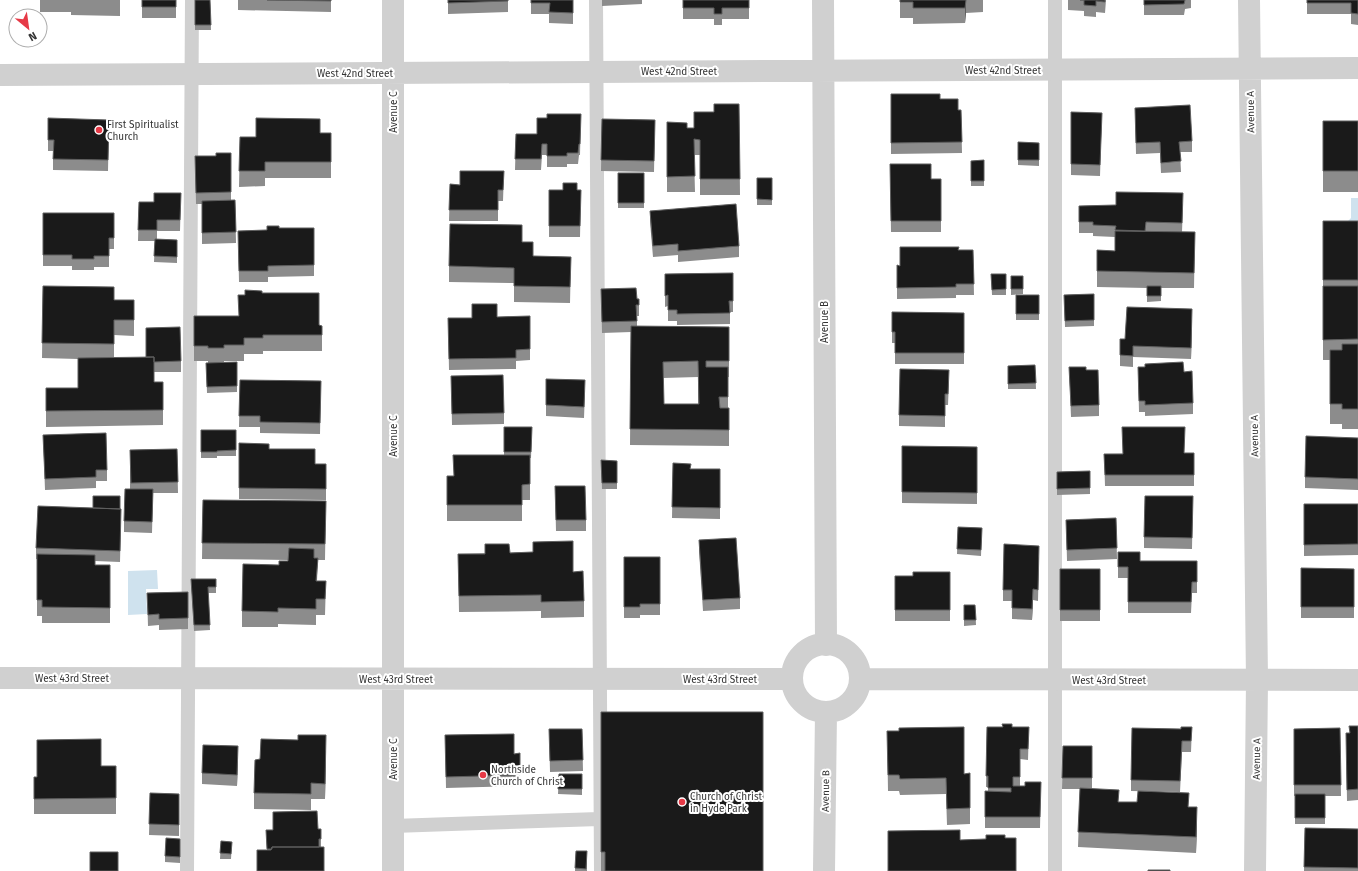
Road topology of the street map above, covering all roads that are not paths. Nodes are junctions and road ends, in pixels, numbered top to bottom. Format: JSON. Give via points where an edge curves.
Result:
{"nodes":[{"id":1,"x":192,"y":0,"type":"edge"},
{"id":2,"x":393,"y":0,"type":"edge"},
{"id":3,"x":596,"y":0,"type":"edge"},
{"id":4,"x":823,"y":0,"type":"edge"},
{"id":5,"x":1054,"y":0,"type":"edge"},
{"id":6,"x":1249,"y":0,"type":"edge"},
{"id":7,"x":1358,"y":68,"type":"edge"},
{"id":8,"x":1055,"y":69,"type":"junction"},
{"id":9,"x":1249,"y":69,"type":"junction"},
{"id":10,"x":822,"y":71,"type":"junction"},
{"id":11,"x":393,"y":72,"type":"junction"},
{"id":12,"x":596,"y":72,"type":"junction"},
{"id":13,"x":193,"y":74,"type":"junction"},
{"id":14,"x":0,"y":75,"type":"edge"},
{"id":15,"x":826,"y":645,"type":"junction"},
{"id":16,"x":0,"y":678,"type":"edge"},
{"id":17,"x":188,"y":679,"type":"junction"},
{"id":18,"x":393,"y":679,"type":"junction"},
{"id":19,"x":600,"y":679,"type":"junction"},
{"id":20,"x":792,"y":679,"type":"junction"},
{"id":21,"x":860,"y":679,"type":"junction"},
{"id":22,"x":1055,"y":680,"type":"junction"},
{"id":23,"x":1257,"y":680,"type":"junction"},
{"id":24,"x":1358,"y":680,"type":"edge"},
{"id":25,"x":826,"y":712,"type":"junction"},
{"id":26,"x":599,"y":819,"type":"junction"},
{"id":27,"x":393,"y":826,"type":"junction"},
{"id":28,"x":188,"y":871,"type":"edge"},
{"id":29,"x":393,"y":871,"type":"edge"},
{"id":30,"x":600,"y":871,"type":"edge"},
{"id":31,"x":824,"y":871,"type":"edge"},
{"id":32,"x":1056,"y":871,"type":"edge"},
{"id":33,"x":1255,"y":871,"type":"edge"}],
"edges":[{"from":1,"to":13,"type":"lane"},
{"from":2,"to":11,"type":"street","name":"Avenue C"},
{"from":3,"to":12,"type":"lane"},
{"from":4,"to":10,"type":"street","name":"Avenue B"},
{"from":5,"to":8,"type":"lane"},
{"from":6,"to":9,"type":"street","name":"Avenue A"},
{"from":7,"to":9,"type":"street","name":"West 42nd Street"},
{"from":8,"to":9,"type":"street","name":"West 42nd Street"},
{"from":8,"to":10,"type":"street","name":"West 42nd Street"},
{"from":8,"to":22,"type":"lane"},
{"from":9,"to":23,"type":"street","name":"Avenue A"},
{"from":10,"to":12,"type":"street","name":"West 42nd Street"},
{"from":10,"to":15,"type":"street","name":"Avenue B"},
{"from":11,"to":12,"type":"street","name":"West 42nd Street"},
{"from":11,"to":13,"type":"street","name":"West 42nd Street"},
{"from":11,"to":18,"type":"street","name":"Avenue C"},
{"from":12,"to":19,"type":"lane"},
{"from":13,"to":14,"type":"street","name":"West 42nd Street"},
{"from":13,"to":17,"type":"lane"},
{"from":15,"to":20,"type":"street","via":[[817,645],[806,650],[798,658]]},
{"from":15,"to":21,"type":"street","via":[[839,646],[848,652],[855,660]]},
{"from":16,"to":17,"type":"street","name":"West 43rd Street"},
{"from":17,"to":18,"type":"street","name":"West 43rd Street"},
{"from":17,"to":28,"type":"lane"},
{"from":18,"to":19,"type":"street","name":"West 43rd Street"},
{"from":18,"to":27,"type":"street","name":"Avenue C"},
{"from":19,"to":20,"type":"street","name":"West 43rd Street"},
{"from":19,"to":26,"type":"lane"},
{"from":20,"to":25,"type":"street","via":[[794,690],[800,700],[808,707]]},
{"from":21,"to":22,"type":"street","name":"West 43rd Street"},
{"from":21,"to":25,"type":"street","via":[[858,690],[846,705],[838,710]]},
{"from":22,"to":23,"type":"street","name":"West 43rd Street"},
{"from":22,"to":32,"type":"lane"},
{"from":23,"to":24,"type":"street","name":"West 43rd Street"},
{"from":23,"to":33,"type":"street","name":"Avenue A"},
{"from":25,"to":31,"type":"street","name":"Avenue B"},
{"from":26,"to":27,"type":"lane"},
{"from":26,"to":30,"type":"lane"},
{"from":27,"to":29,"type":"street","name":"Avenue C"}]}
